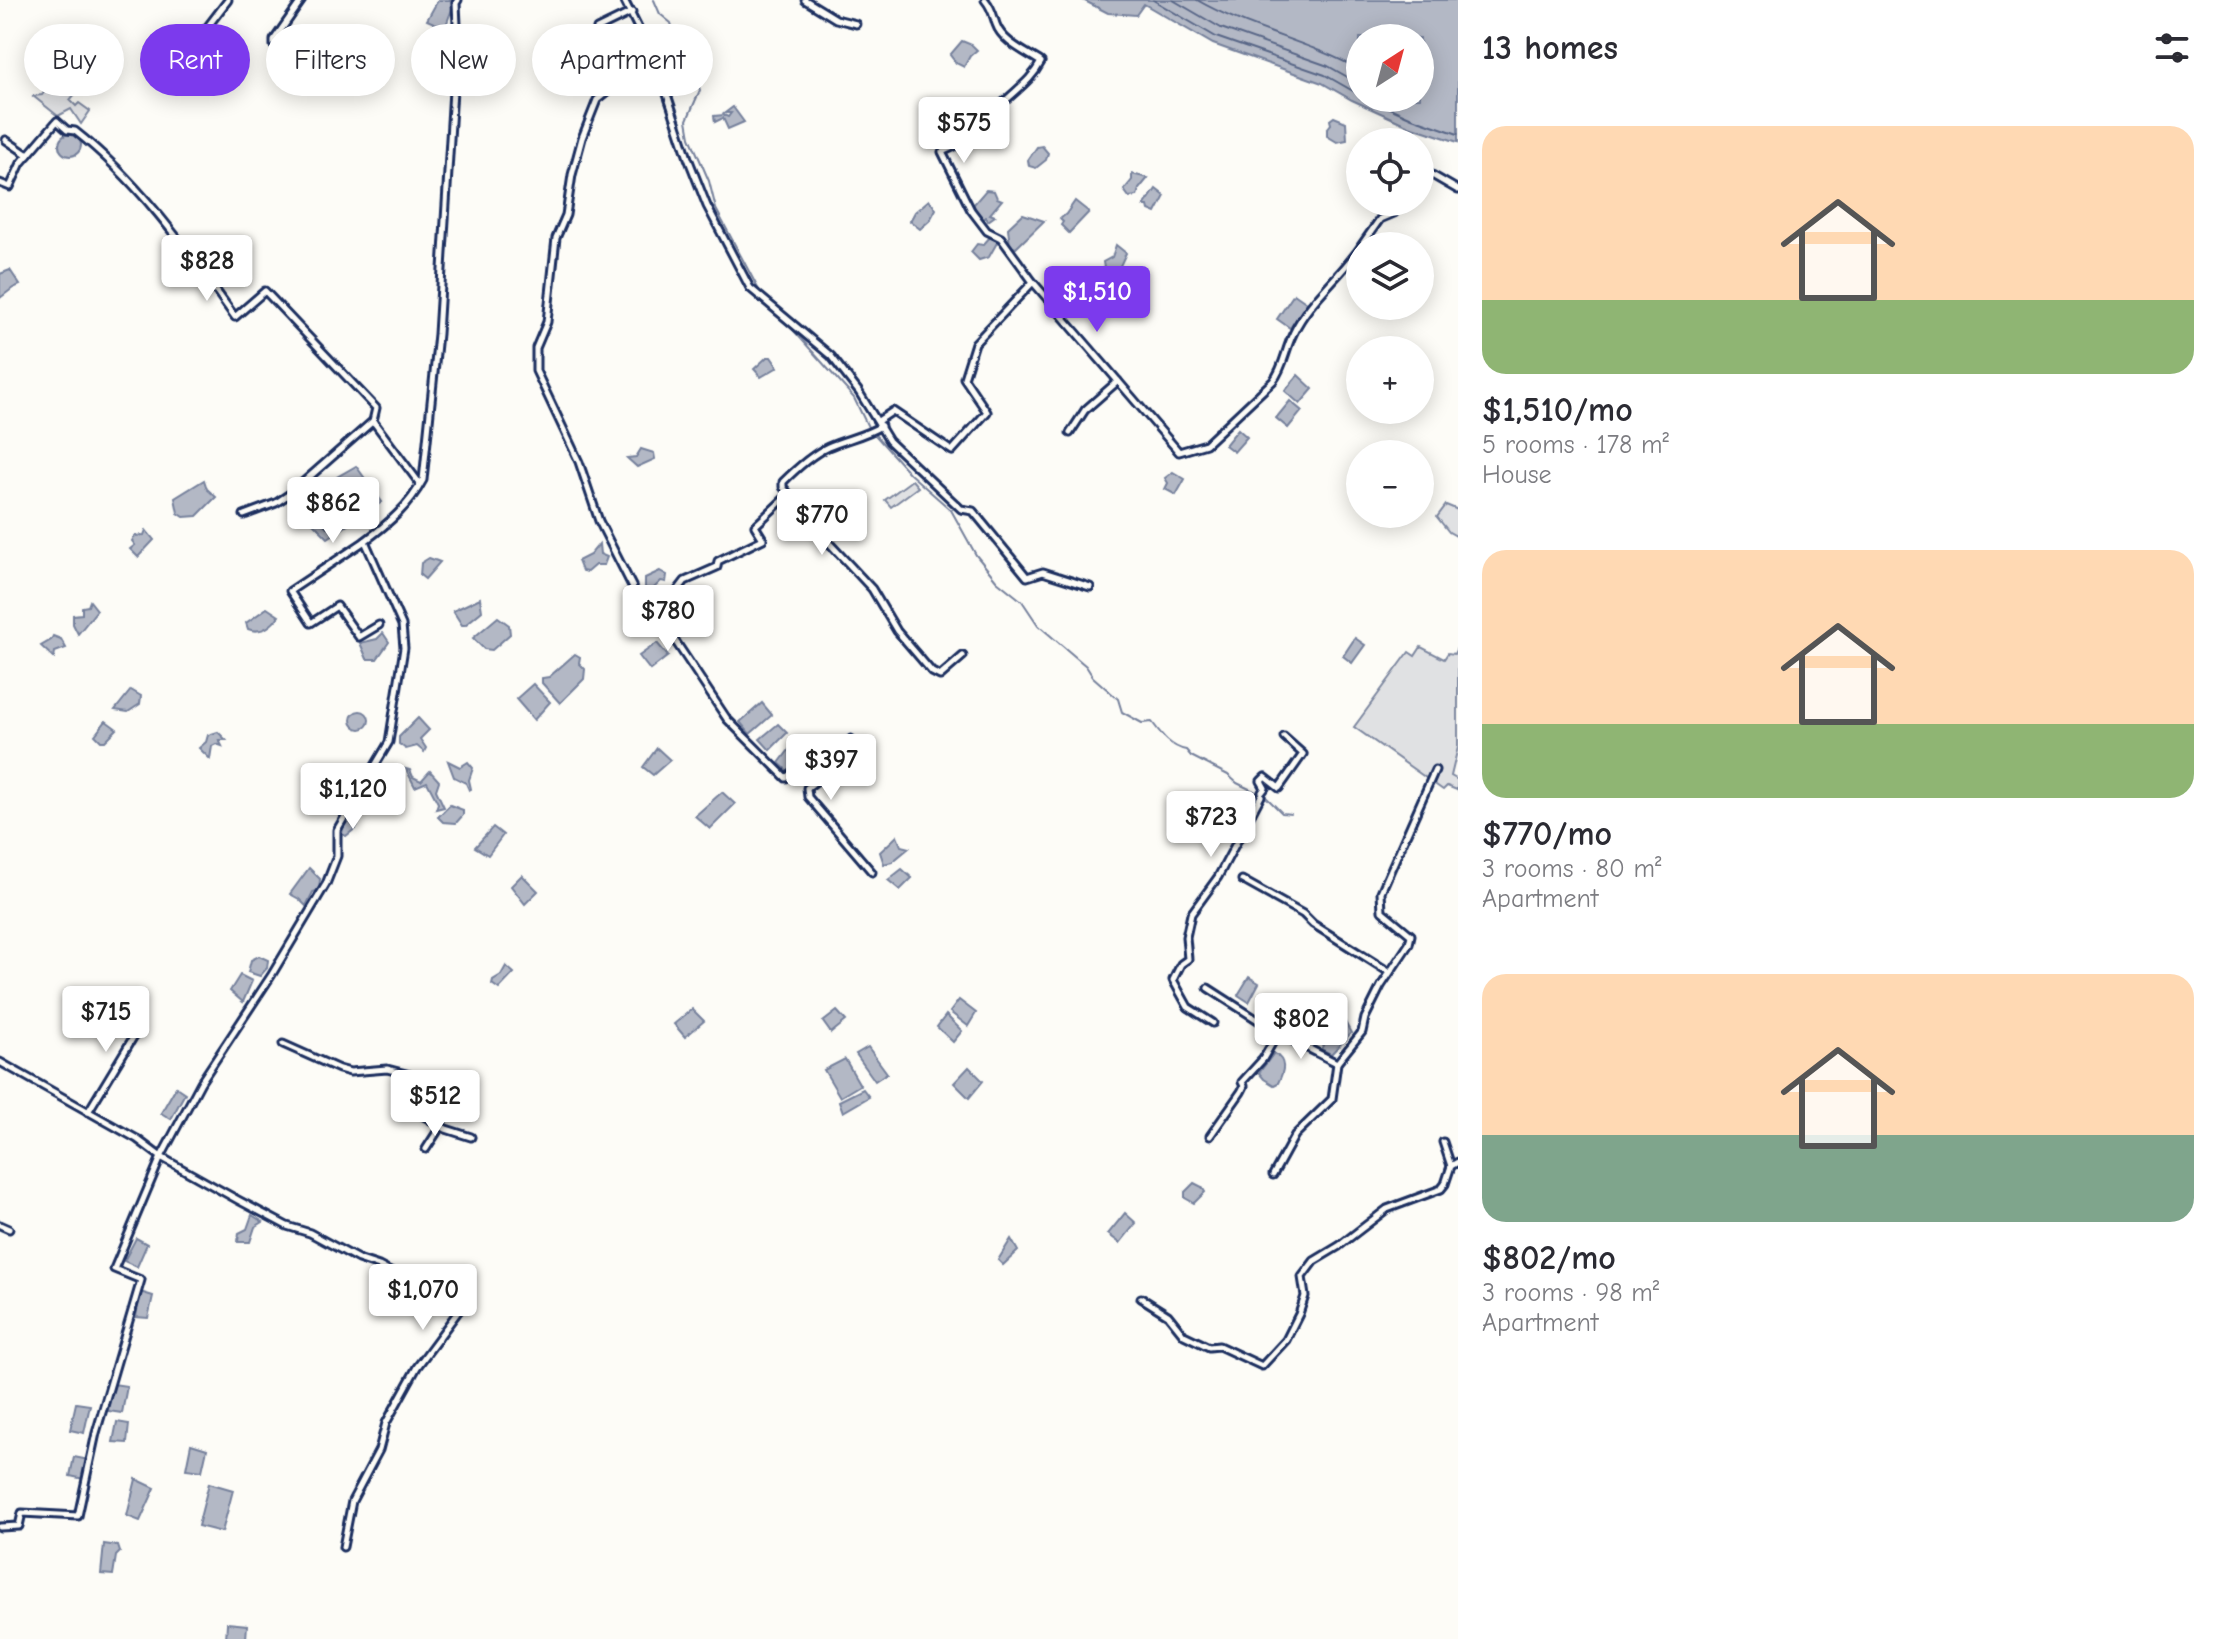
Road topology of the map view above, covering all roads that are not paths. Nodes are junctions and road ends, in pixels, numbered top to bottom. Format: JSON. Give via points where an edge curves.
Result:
{"nodes":[{"id":1,"x":228,"y":0,"type":"edge"},
{"id":2,"x":302,"y":0,"type":"edge"},
{"id":3,"x":458,"y":0,"type":"edge"},
{"id":4,"x":624,"y":0,"type":"edge"},
{"id":5,"x":805,"y":0,"type":"edge"},
{"id":6,"x":985,"y":0,"type":"edge"},
{"id":7,"x":632,"y":12,"type":"junction"},
{"id":8,"x":210,"y":24,"type":"edge"},
{"id":9,"x":285,"y":24,"type":"edge"},
{"id":10,"x":856,"y":24,"type":"dead end"},
{"id":11,"x":6,"y":140,"type":"dead end"},
{"id":12,"x":28,"y":155,"type":"junction"},
{"id":13,"x":1434,"y":176,"type":"edge"},
{"id":14,"x":0,"y":183,"type":"edge"},
{"id":15,"x":1458,"y":190,"type":"edge"},
{"id":16,"x":1387,"y":216,"type":"edge"},
{"id":17,"x":1371,"y":232,"type":"edge"},
{"id":18,"x":1346,"y":268,"type":"edge"},
{"id":19,"x":1033,"y":282,"type":"junction"},
{"id":20,"x":1118,"y":381,"type":"junction"},
{"id":21,"x":373,"y":421,"type":"junction"},
{"id":22,"x":880,"y":424,"type":"junction"},
{"id":23,"x":1070,"y":433,"type":"dead end"},
{"id":24,"x":420,"y":484,"type":"junction"},
{"id":25,"x":789,"y":494,"type":"junction"},
{"id":26,"x":244,"y":515,"type":"dead end"},
{"id":27,"x":365,"y":541,"type":"junction"},
{"id":28,"x":1090,"y":587,"type":"dead end"},
{"id":29,"x":650,"y":614,"type":"dead end"},
{"id":30,"x":379,"y":625,"type":"dead end"},
{"id":31,"x":963,"y":656,"type":"dead end"},
{"id":32,"x":1284,"y":737,"type":"dead end"},
{"id":33,"x":851,"y":739,"type":"dead end"},
{"id":34,"x":800,"y":766,"type":"dead end"},
{"id":35,"x":1435,"y":770,"type":"dead end"},
{"id":36,"x":872,"y":872,"type":"dead end"},
{"id":37,"x":1242,"y":880,"type":"dead end"},
{"id":38,"x":1389,"y":972,"type":"junction"},
{"id":39,"x":1208,"y":988,"type":"dead end"},
{"id":40,"x":90,"y":1005,"type":"dead end"},
{"id":41,"x":1213,"y":1023,"type":"dead end"},
{"id":42,"x":1278,"y":1033,"type":"junction"},
{"id":43,"x":283,"y":1044,"type":"dead end"},
{"id":44,"x":0,"y":1062,"type":"edge"},
{"id":45,"x":1337,"y":1063,"type":"junction"},
{"id":46,"x":467,"y":1077,"type":"dead end"},
{"id":47,"x":453,"y":1093,"type":"junction"},
{"id":48,"x":409,"y":1110,"type":"dead end"},
{"id":49,"x":88,"y":1112,"type":"junction"},
{"id":50,"x":440,"y":1123,"type":"junction"},
{"id":51,"x":1210,"y":1136,"type":"dead end"},
{"id":52,"x":471,"y":1137,"type":"dead end"},
{"id":53,"x":1443,"y":1142,"type":"dead end"},
{"id":54,"x":426,"y":1149,"type":"dead end"},
{"id":55,"x":161,"y":1157,"type":"junction"},
{"id":56,"x":1458,"y":1162,"type":"edge"},
{"id":57,"x":1451,"y":1166,"type":"junction"},
{"id":58,"x":1273,"y":1175,"type":"dead end"},
{"id":59,"x":0,"y":1225,"type":"edge"},
{"id":60,"x":9,"y":1229,"type":"dead end"},
{"id":61,"x":1141,"y":1298,"type":"dead end"},
{"id":62,"x":0,"y":1527,"type":"edge"},
{"id":63,"x":343,"y":1547,"type":"dead end"}],
"edges":[{"from":1,"to":8,"type":"street"},
{"from":2,"to":9,"type":"street"},
{"from":3,"to":24,"type":"street","via":[[438,334]]},
{"from":4,"to":7,"type":"street"},
{"from":5,"to":10,"type":"street"},
{"from":6,"to":19,"type":"street","via":[[1012,44],[1041,62],[979,131],[942,152],[971,210],[987,231],[1001,238]]},
{"from":7,"to":22,"type":"street","via":[[659,70],[707,206],[750,288],[831,356]]},
{"from":7,"to":29,"type":"street","via":[[597,29],[628,75],[597,100],[582,138],[556,238],[536,371],[579,462],[599,521]]},
{"from":11,"to":12,"type":"street"},
{"from":12,"to":14,"type":"street","via":[[10,187]]},
{"from":12,"to":21,"type":"street","via":[[57,121],[75,131],[173,230],[235,317],[265,291],[376,408]]},
{"from":13,"to":15,"type":"street"},
{"from":16,"to":17,"type":"street"},
{"from":18,"to":20,"type":"street","via":[[1325,286],[1293,333],[1281,371],[1206,444],[1179,452]]},
{"from":19,"to":20,"type":"street"},
{"from":19,"to":22,"type":"street","via":[[975,343],[964,378],[987,412],[952,451],[893,411]]},
{"from":20,"to":23,"type":"street","via":[[1092,402]]},
{"from":21,"to":24,"type":"street"},
{"from":21,"to":26,"type":"street","via":[[291,493]]},
{"from":22,"to":25,"type":"street","via":[[868,434],[824,449],[783,482]]},
{"from":22,"to":28,"type":"street","via":[[889,441],[961,509],[973,511],[1027,577],[1043,572]]},
{"from":24,"to":27,"type":"street","via":[[412,500]]},
{"from":25,"to":31,"type":"street","via":[[872,589],[897,631],[932,672],[940,676]]},
{"from":25,"to":34,"type":"street","via":[[755,526],[763,539],[685,581],[654,609],[727,719],[786,778]]},
{"from":27,"to":30,"type":"street","via":[[290,591],[311,623],[337,606],[359,637]]},
{"from":27,"to":55,"type":"street","via":[[402,625],[404,648],[389,742],[337,830],[337,856],[326,884],[201,1082]]},
{"from":32,"to":41,"type":"street","via":[[1303,754],[1279,788],[1265,777],[1261,781],[1262,794],[1218,877],[1191,914],[1188,959],[1173,980],[1188,1007]]},
{"from":33,"to":36,"type":"street","via":[[840,761],[807,788],[808,797]]},
{"from":35,"to":38,"type":"street","via":[[1381,892],[1382,911],[1411,935]]},
{"from":37,"to":38,"type":"street"},
{"from":38,"to":45,"type":"street","via":[[1362,1032]]},
{"from":39,"to":42,"type":"street"},
{"from":40,"to":49,"type":"street","via":[[137,1031]]},
{"from":42,"to":45,"type":"street"},
{"from":42,"to":51,"type":"street"},
{"from":43,"to":47,"type":"street","via":[[339,1069],[387,1069],[433,1081]]},
{"from":44,"to":49,"type":"street"},
{"from":45,"to":58,"type":"street","via":[[1332,1099],[1295,1135]]},
{"from":46,"to":47,"type":"street"},
{"from":47,"to":50,"type":"street"},
{"from":48,"to":50,"type":"street"},
{"from":49,"to":55,"type":"street"},
{"from":50,"to":52,"type":"street"},
{"from":50,"to":54,"type":"street"},
{"from":53,"to":57,"type":"street"},
{"from":55,"to":62,"type":"street","via":[[114,1269],[141,1280],[96,1433],[78,1516],[22,1513],[19,1526]]},
{"from":55,"to":63,"type":"street","via":[[287,1226],[460,1309],[434,1341],[386,1423],[379,1450],[352,1501]]},
{"from":56,"to":57,"type":"street"},
{"from":57,"to":61,"type":"street","via":[[1441,1189],[1387,1209],[1307,1269],[1299,1314],[1286,1340],[1262,1366],[1184,1335],[1168,1315]]},
{"from":59,"to":60,"type":"street"}]}
